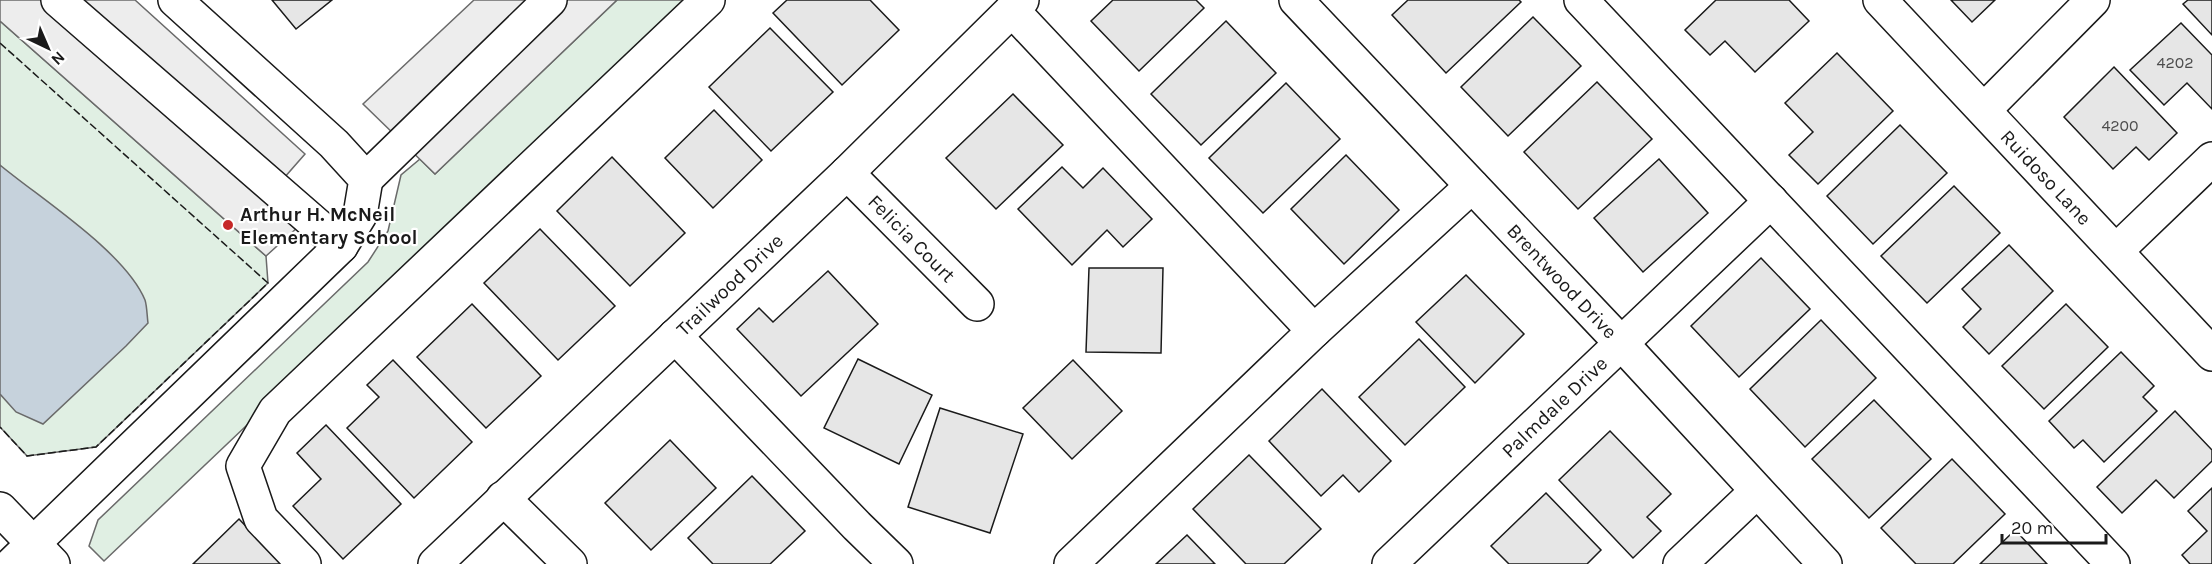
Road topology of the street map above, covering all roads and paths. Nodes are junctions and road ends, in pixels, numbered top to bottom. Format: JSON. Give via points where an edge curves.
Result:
{"nodes":[{"id":1,"x":58,"y":0,"type":"edge"},
{"id":2,"x":176,"y":0,"type":"edge"},
{"id":3,"x":550,"y":0,"type":"edge"},
{"id":4,"x":708,"y":0,"type":"edge"},
{"id":5,"x":1296,"y":0,"type":"edge"},
{"id":6,"x":1581,"y":0,"type":"edge"},
{"id":7,"x":1880,"y":0,"type":"edge"},
{"id":8,"x":2093,"y":0,"type":"edge"},
{"id":9,"x":1017,"y":5,"type":"edge"},
{"id":10,"x":1984,"y":110,"type":"junction"},
{"id":11,"x":2212,"y":159,"type":"edge"},
{"id":12,"x":847,"y":173,"type":"junction"},
{"id":13,"x":366,"y":179,"type":"junction"},
{"id":14,"x":1472,"y":186,"type":"junction"},
{"id":15,"x":1771,"y":201,"type":"junction"},
{"id":16,"x":341,"y":246,"type":"junction"},
{"id":17,"x":2116,"y":251,"type":"junction"},
{"id":18,"x":977,"y":304,"type":"dead end"},
{"id":19,"x":1314,"y":331,"type":"junction"},
{"id":20,"x":675,"y":336,"type":"junction"},
{"id":21,"x":1622,"y":344,"type":"junction"},
{"id":22,"x":2212,"y":354,"type":"edge"},
{"id":23,"x":1757,"y":491,"type":"junction"},
{"id":24,"x":503,"y":498,"type":"junction"},
{"id":25,"x":0,"y":509,"type":"edge"},
{"id":26,"x":32,"y":557,"type":"edge"},
{"id":27,"x":304,"y":564,"type":"edge"},
{"id":28,"x":435,"y":564,"type":"edge"},
{"id":29,"x":570,"y":564,"type":"edge"},
{"id":30,"x":896,"y":564,"type":"edge"},
{"id":31,"x":1071,"y":564,"type":"edge"},
{"id":32,"x":1389,"y":564,"type":"edge"},
{"id":33,"x":1680,"y":564,"type":"edge"},
{"id":34,"x":1825,"y":564,"type":"edge"},
{"id":35,"x":2113,"y":564,"type":"edge"}],
"edges":[{"from":1,"to":16,"type":"street"},
{"from":2,"to":13,"type":"street","via":[[334,144]]},
{"from":3,"to":13,"type":"street"},
{"from":4,"to":27,"type":"street","via":[[275,411],[243,466],[261,519]]},
{"from":5,"to":14,"type":"street","name":"Brentwood Drive"},
{"from":6,"to":15,"type":"street"},
{"from":7,"to":10,"type":"street","name":"Ruidoso Lane"},
{"from":8,"to":10,"type":"street"},
{"from":9,"to":12,"type":"street","name":"Trailwood Drive"},
{"from":9,"to":19,"type":"street"},
{"from":10,"to":17,"type":"street","name":"Ruidoso Lane"},
{"from":11,"to":17,"type":"street"},
{"from":12,"to":18,"type":"street","name":"Felicia Court"},
{"from":12,"to":20,"type":"street","name":"Trailwood Drive"},
{"from":13,"to":16,"type":"street","via":[[360,214]]},
{"from":14,"to":19,"type":"street"},
{"from":14,"to":21,"type":"street","name":"Brentwood Drive"},
{"from":15,"to":21,"type":"street","name":"Palmdale Drive"},
{"from":15,"to":35,"type":"street"},
{"from":16,"to":26,"type":"street"},
{"from":17,"to":22,"type":"street","name":"Ruidoso Lane"},
{"from":19,"to":31,"type":"street"},
{"from":20,"to":24,"type":"street","name":"Trailwood Drive"},
{"from":20,"to":30,"type":"street"},
{"from":21,"to":23,"type":"street","name":"Brentwood Drive"},
{"from":21,"to":32,"type":"street","name":"Palmdale Drive"},
{"from":23,"to":33,"type":"street"},
{"from":23,"to":34,"type":"street","name":"Brentwood Drive"},
{"from":24,"to":28,"type":"street","name":"Trailwood Drive"},
{"from":24,"to":29,"type":"street"},
{"from":25,"to":26,"type":"street"}]}
